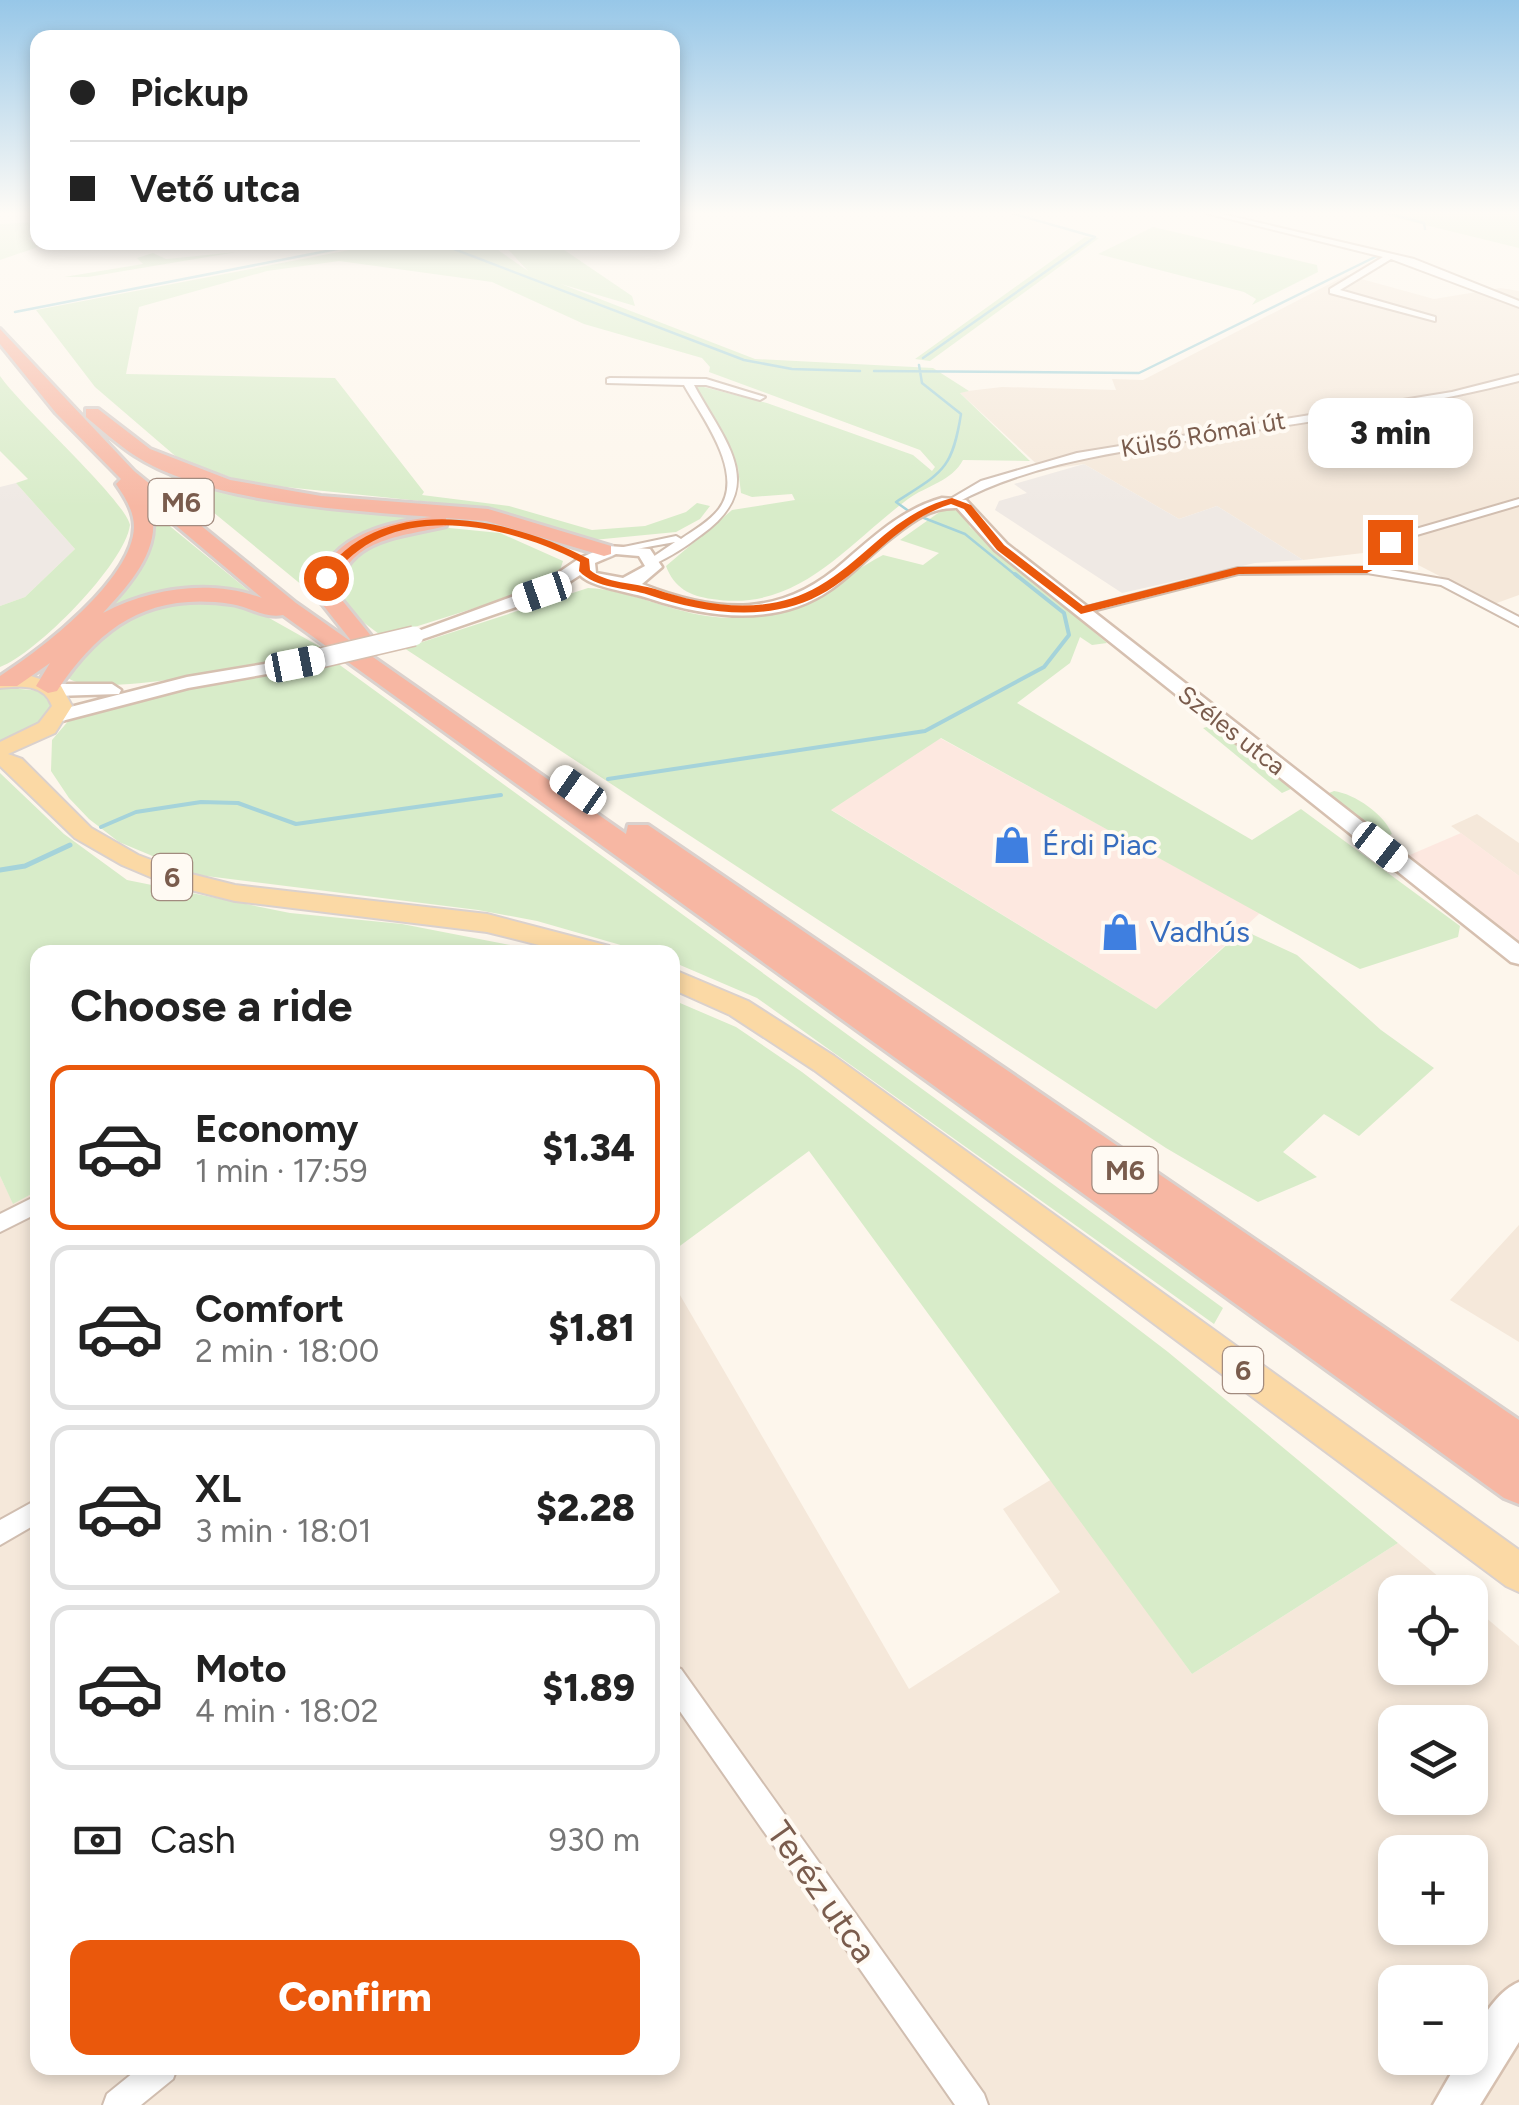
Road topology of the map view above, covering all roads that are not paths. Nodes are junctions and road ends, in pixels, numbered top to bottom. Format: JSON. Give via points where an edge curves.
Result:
{"nodes":[{"id":1,"x":1405,"y":311,"type":"edge"},
{"id":2,"x":0,"y":314,"type":"edge"},
{"id":3,"x":1432,"y":319,"type":"dead end"},
{"id":4,"x":0,"y":334,"type":"edge"},
{"id":5,"x":1519,"y":378,"type":"edge"},
{"id":6,"x":610,"y":381,"type":"dead end"},
{"id":7,"x":687,"y":381,"type":"junction"},
{"id":8,"x":760,"y":397,"type":"dead end"},
{"id":9,"x":77,"y":405,"type":"junction"},
{"id":10,"x":99,"y":448,"type":"junction"},
{"id":11,"x":952,"y":501,"type":"junction"},
{"id":12,"x":1519,"y":502,"type":"edge"},
{"id":13,"x":700,"y":530,"type":"junction"},
{"id":14,"x":600,"y":556,"type":"junction"},
{"id":15,"x":652,"y":567,"type":"junction"},
{"id":16,"x":1367,"y":570,"type":"junction"},
{"id":17,"x":604,"y":583,"type":"junction"},
{"id":18,"x":626,"y":583,"type":"junction"},
{"id":19,"x":542,"y":592,"type":"junction"},
{"id":20,"x":679,"y":602,"type":"junction"},
{"id":21,"x":1081,"y":610,"type":"junction"},
{"id":22,"x":1519,"y":622,"type":"edge"},
{"id":23,"x":352,"y":643,"type":"junction"},
{"id":24,"x":4,"y":682,"type":"edge"},
{"id":25,"x":187,"y":683,"type":"junction"},
{"id":26,"x":51,"y":688,"type":"junction"},
{"id":27,"x":53,"y":722,"type":"junction"},
{"id":28,"x":0,"y":750,"type":"edge"},
{"id":29,"x":0,"y":759,"type":"edge"},
{"id":30,"x":43,"y":790,"type":"junction"},
{"id":31,"x":573,"y":945,"type":"edge"},
{"id":32,"x":1519,"y":956,"type":"edge"},
{"id":33,"x":680,"y":982,"type":"edge"},
{"id":34,"x":30,"y":1208,"type":"edge"},
{"id":35,"x":0,"y":1224,"type":"edge"},
{"id":36,"x":1519,"y":1444,"type":"edge"},
{"id":37,"x":1519,"y":1483,"type":"edge"},
{"id":38,"x":30,"y":1514,"type":"edge"},
{"id":39,"x":1,"y":1528,"type":"edge"},
{"id":40,"x":1519,"y":1573,"type":"edge"},
{"id":41,"x":680,"y":1689,"type":"edge"},
{"id":42,"x":1519,"y":2003,"type":"edge"},
{"id":43,"x":154,"y":2075,"type":"edge"},
{"id":44,"x":118,"y":2105,"type":"edge"},
{"id":45,"x":972,"y":2105,"type":"edge"},
{"id":46,"x":1455,"y":2105,"type":"edge"}],
"edges":[{"from":1,"to":3,"type":"street"},
{"from":2,"to":9,"type":"highway","number":"M6"},
{"from":4,"to":10,"type":"highway","number":"M6"},
{"from":5,"to":11,"type":"street","name":"Külső Római út","via":[[1452,395],[1076,456],[985,482]]},
{"from":6,"to":7,"type":"street"},
{"from":7,"to":8,"type":"street"},
{"from":7,"to":13,"type":"street","via":[[733,475],[731,500]]},
{"from":9,"to":14,"type":"highway","via":[[143,453],[214,482],[294,499],[488,515]]},
{"from":9,"to":23,"type":"highway","number":"M6"},
{"from":10,"to":23,"type":"highway","number":"M6","via":[[180,523]]},
{"from":10,"to":24,"type":"highway","via":[[141,508],[139,551],[62,640]]},
{"from":11,"to":20,"type":"street","via":[[904,522],[832,582],[796,602],[734,611]]},
{"from":11,"to":21,"type":"street","name":"Széles utca","via":[[968,507],[1001,548]]},
{"from":12,"to":16,"type":"street","via":[[1399,538]]},
{"from":13,"to":14,"type":"street"},
{"from":13,"to":15,"type":"street"},
{"from":14,"to":15,"type":"street","via":[[644,552]]},
{"from":14,"to":17,"type":"street","via":[[588,576]]},
{"from":14,"to":19,"type":"street"},
{"from":14,"to":23,"type":"highway","via":[[483,523],[435,522],[385,533],[344,554],[326,578],[328,600]]},
{"from":15,"to":18,"type":"street"},
{"from":15,"to":20,"type":"street"},
{"from":16,"to":21,"type":"street","via":[[1238,570]]},
{"from":16,"to":22,"type":"street","via":[[1444,582]]},
{"from":17,"to":18,"type":"street"},
{"from":17,"to":19,"type":"street"},
{"from":18,"to":20,"type":"street"},
{"from":19,"to":25,"type":"street","bridge":true,"via":[[414,636]]},
{"from":21,"to":32,"type":"street","name":"Széles utca"},
{"from":23,"to":26,"type":"highway","via":[[252,600],[173,597],[120,613],[88,632],[64,654]]},
{"from":23,"to":36,"type":"highway","number":"M6"},
{"from":23,"to":37,"type":"highway","number":"M6"},
{"from":24,"to":26,"type":"main road"},
{"from":25,"to":26,"type":"street"},
{"from":25,"to":27,"type":"street"},
{"from":26,"to":27,"type":"main road","via":[[62,701]]},
{"from":27,"to":28,"type":"main road"},
{"from":27,"to":30,"type":"main road","via":[[39,743]]},
{"from":29,"to":30,"type":"main road","number":"6"},
{"from":30,"to":31,"type":"main road","number":"6","via":[[97,842],[204,886],[487,923]]},
{"from":33,"to":40,"type":"main road","number":"6","via":[[739,1008],[824,1063]]},
{"from":34,"to":35,"type":"street"},
{"from":38,"to":39,"type":"street"},
{"from":41,"to":45,"type":"street","name":"Teréz utca"},
{"from":42,"to":46,"type":"street"},
{"from":43,"to":44,"type":"street"}]}
